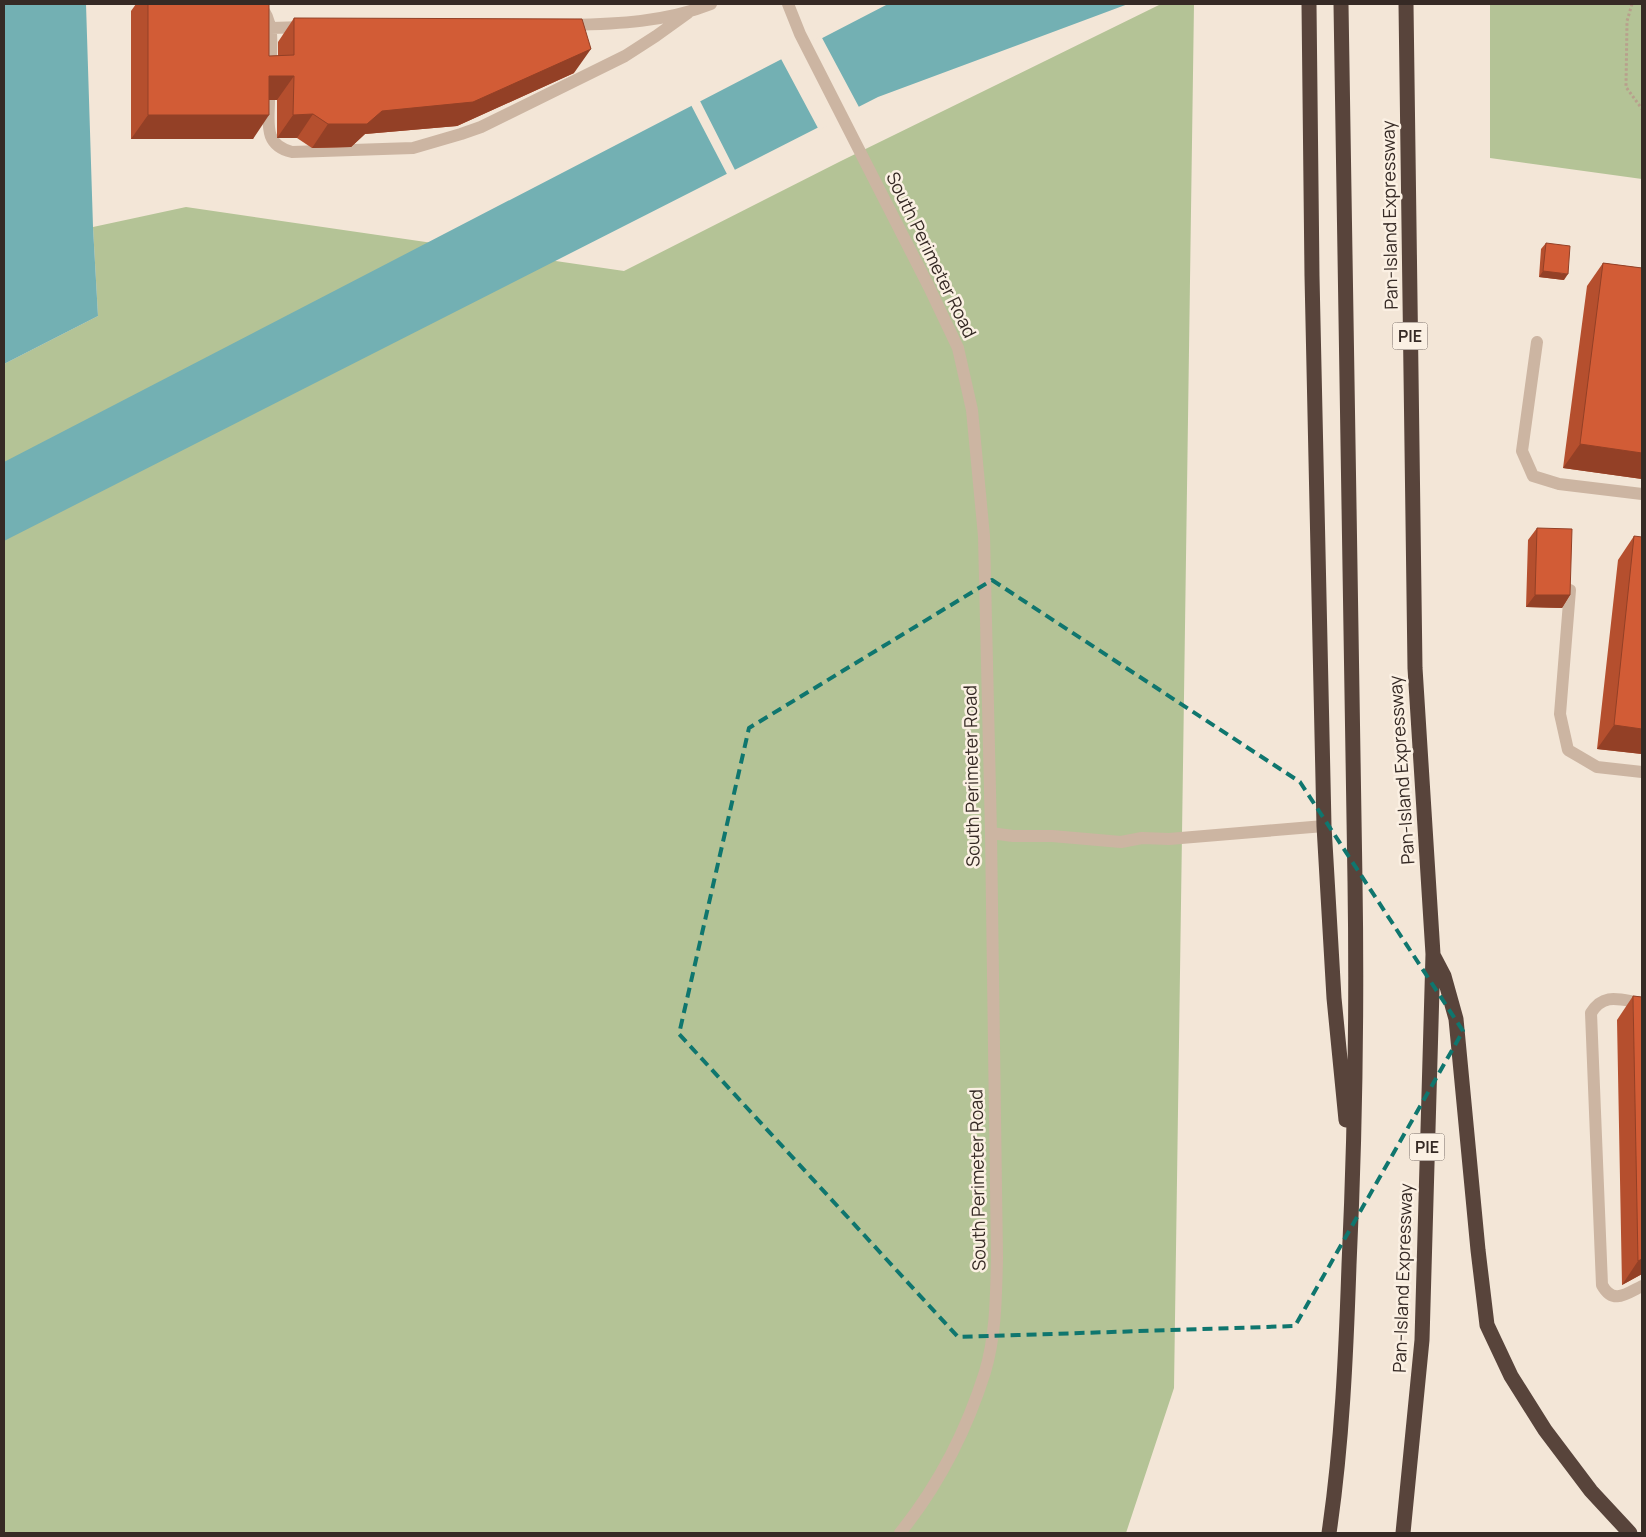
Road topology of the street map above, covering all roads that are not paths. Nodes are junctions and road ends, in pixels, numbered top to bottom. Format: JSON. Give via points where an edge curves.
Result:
{"nodes":[{"id":1,"x":259,"y":4,"type":"edge"},
{"id":2,"x":711,"y":4,"type":"edge"},
{"id":3,"x":788,"y":4,"type":"edge"},
{"id":4,"x":1309,"y":4,"type":"edge"},
{"id":5,"x":1341,"y":4,"type":"edge"},
{"id":6,"x":1406,"y":4,"type":"edge"},
{"id":7,"x":688,"y":13,"type":"junction"},
{"id":8,"x":556,"y":25,"type":"edge"},
{"id":9,"x":320,"y":27,"type":"edge"},
{"id":10,"x":271,"y":28,"type":"junction"},
{"id":11,"x":270,"y":79,"type":"edge"},
{"id":12,"x":269,"y":100,"type":"edge"},
{"id":13,"x":1538,"y":342,"type":"dead end"},
{"id":14,"x":1642,"y":494,"type":"edge"},
{"id":15,"x":1570,"y":590,"type":"edge"},
{"id":16,"x":1642,"y":772,"type":"edge"},
{"id":17,"x":1324,"y":826,"type":"junction"},
{"id":18,"x":991,"y":833,"type":"junction"},
{"id":19,"x":1433,"y":954,"type":"junction"},
{"id":20,"x":1642,"y":1003,"type":"edge"},
{"id":21,"x":1352,"y":1194,"type":"junction"},
{"id":22,"x":1642,"y":1286,"type":"edge"},
{"id":23,"x":900,"y":1533,"type":"edge"},
{"id":24,"x":1329,"y":1533,"type":"edge"},
{"id":25,"x":1403,"y":1533,"type":"edge"},
{"id":26,"x":1630,"y":1533,"type":"edge"}],
"edges":[{"from":1,"to":10,"type":"lane","via":[[266,11]]},
{"from":2,"to":7,"type":"lane"},
{"from":3,"to":18,"type":"lane","name":"South Perimeter Road","via":[[800,34],[958,348],[972,410],[984,536]]},
{"from":4,"to":17,"type":"highway"},
{"from":5,"to":21,"type":"highway","via":[[1356,986]]},
{"from":6,"to":19,"type":"highway","name":"Pan-Island Expressway","number":"PIE","via":[[1415,668]]},
{"from":7,"to":8,"type":"lane","via":[[616,24]]},
{"from":7,"to":12,"type":"lane","via":[[625,56],[549,94],[481,127],[414,148],[285,150],[274,142],[268,130]]},
{"from":9,"to":10,"type":"lane"},
{"from":10,"to":11,"type":"lane"},
{"from":13,"to":14,"type":"lane","via":[[1522,451],[1533,476],[1559,484]]},
{"from":15,"to":16,"type":"lane","via":[[1560,714],[1568,750],[1598,767]]},
{"from":17,"to":18,"type":"lane","via":[[1121,842]]},
{"from":17,"to":21,"type":"highway","via":[[1334,998]]},
{"from":18,"to":23,"type":"lane","name":"South Perimeter Road","via":[[995,1313],[985,1370],[964,1427],[935,1484]]},
{"from":19,"to":25,"type":"highway","name":"Pan-Island Expressway","number":"PIE","via":[[1422,1340]]},
{"from":19,"to":26,"type":"highway","via":[[1444,976],[1456,1019],[1487,1325],[1511,1376],[1545,1430],[1592,1491]]},
{"from":20,"to":22,"type":"lane","via":[[1606,999],[1591,1013],[1602,1285],[1613,1297]]},
{"from":21,"to":24,"type":"highway","via":[[1346,1340]]}]}
